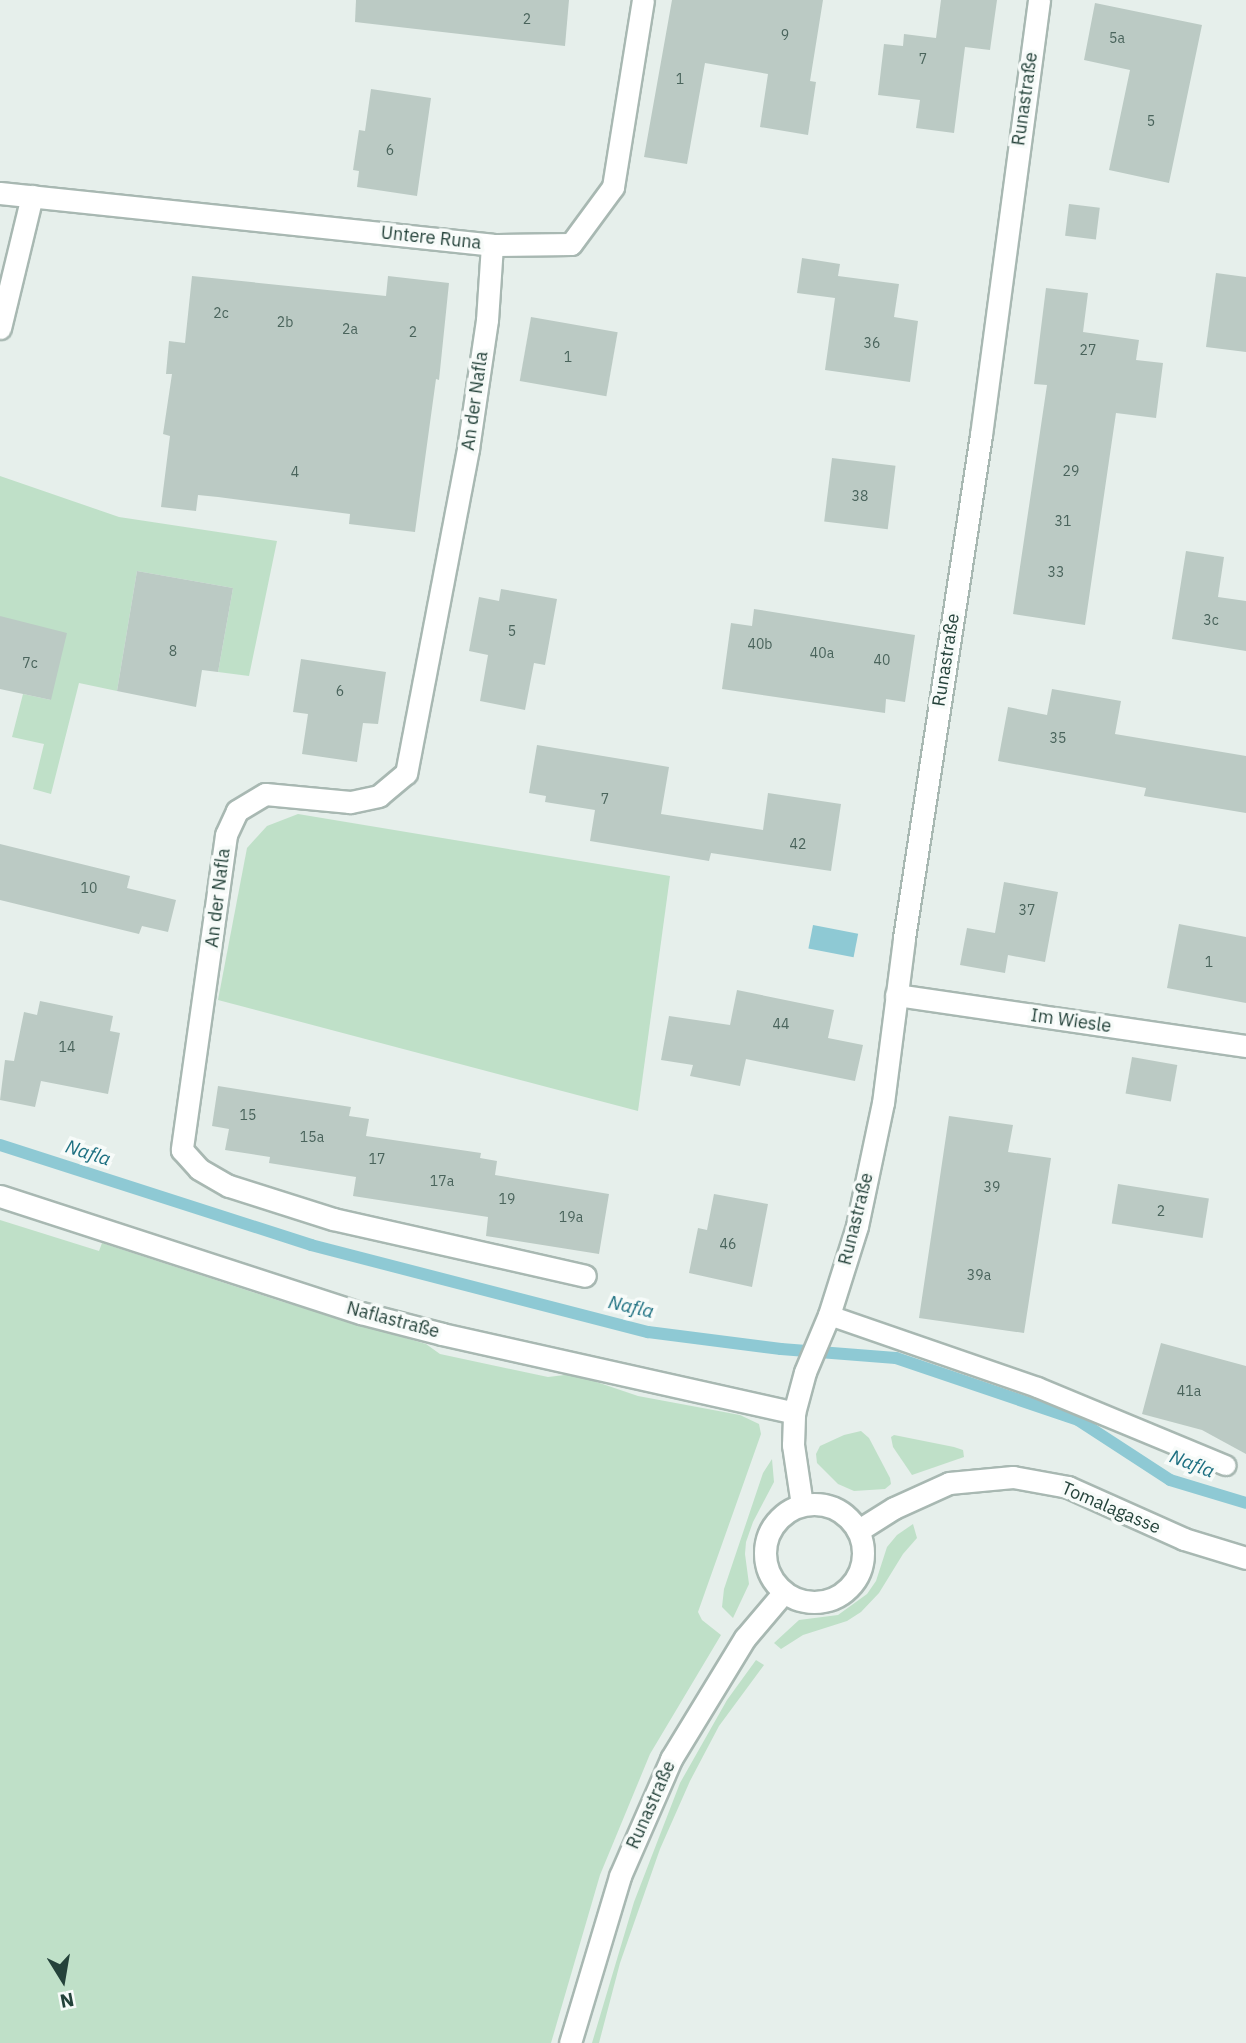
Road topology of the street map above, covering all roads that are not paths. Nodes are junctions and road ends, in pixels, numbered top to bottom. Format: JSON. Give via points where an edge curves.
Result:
{"nodes":[{"id":1,"x":643,"y":0,"type":"edge"},
{"id":2,"x":1039,"y":0,"type":"edge"},
{"id":3,"x":0,"y":193,"type":"edge"},
{"id":4,"x":32,"y":196,"type":"junction"},
{"id":5,"x":492,"y":244,"type":"junction"},
{"id":6,"x":0,"y":328,"type":"edge"},
{"id":7,"x":896,"y":995,"type":"junction"},
{"id":8,"x":1246,"y":1046,"type":"edge"},
{"id":9,"x":0,"y":1196,"type":"edge"},
{"id":10,"x":585,"y":1276,"type":"dead end"},
{"id":11,"x":829,"y":1315,"type":"junction"},
{"id":12,"x":794,"y":1413,"type":"junction"},
{"id":13,"x":1225,"y":1465,"type":"dead end"},
{"id":14,"x":802,"y":1505,"type":"junction"},
{"id":15,"x":859,"y":1530,"type":"junction"},
{"id":16,"x":1246,"y":1558,"type":"edge"},
{"id":17,"x":784,"y":1592,"type":"junction"},
{"id":18,"x":570,"y":2043,"type":"edge"}],
"edges":[{"from":1,"to":5,"type":"street","name":"Untere Runa","via":[[613,187],[572,244]]},
{"from":2,"to":7,"type":"street","name":"Runastraße","via":[[981,435]]},
{"from":3,"to":4,"type":"street","name":"Untere Runa"},
{"from":4,"to":5,"type":"street","name":"Untere Runa"},
{"from":4,"to":6,"type":"street"},
{"from":5,"to":10,"type":"street","name":"An der Nafla","via":[[487,320],[468,449],[405,773],[379,796],[349,802],[265,794],[237,811],[226,835],[182,1150],[199,1169],[229,1186],[333,1219]]},
{"from":7,"to":8,"type":"street","name":"Im Wiesle"},
{"from":7,"to":11,"type":"street","name":"Runastraße","via":[[883,1103],[857,1226]]},
{"from":9,"to":12,"type":"street","name":"Naflastraße","via":[[360,1313]]},
{"from":11,"to":12,"type":"street","name":"Runastraße"},
{"from":11,"to":13,"type":"lane","via":[[1037,1387]]},
{"from":12,"to":14,"type":"street","name":"Runastraße","via":[[793,1445]]},
{"from":14,"to":15,"type":"street","via":[[835,1507]]},
{"from":14,"to":17,"type":"street","via":[[787,1511],[768,1535],[766,1566]]},
{"from":15,"to":16,"type":"street","name":"Tomalagasse","via":[[949,1483],[1013,1477],[1068,1487],[1184,1539]]},
{"from":15,"to":17,"type":"street","via":[[863,1563],[846,1591],[815,1602]]},
{"from":17,"to":18,"type":"street","name":"Runastraße","via":[[746,1638],[671,1759],[620,1876]]}]}
